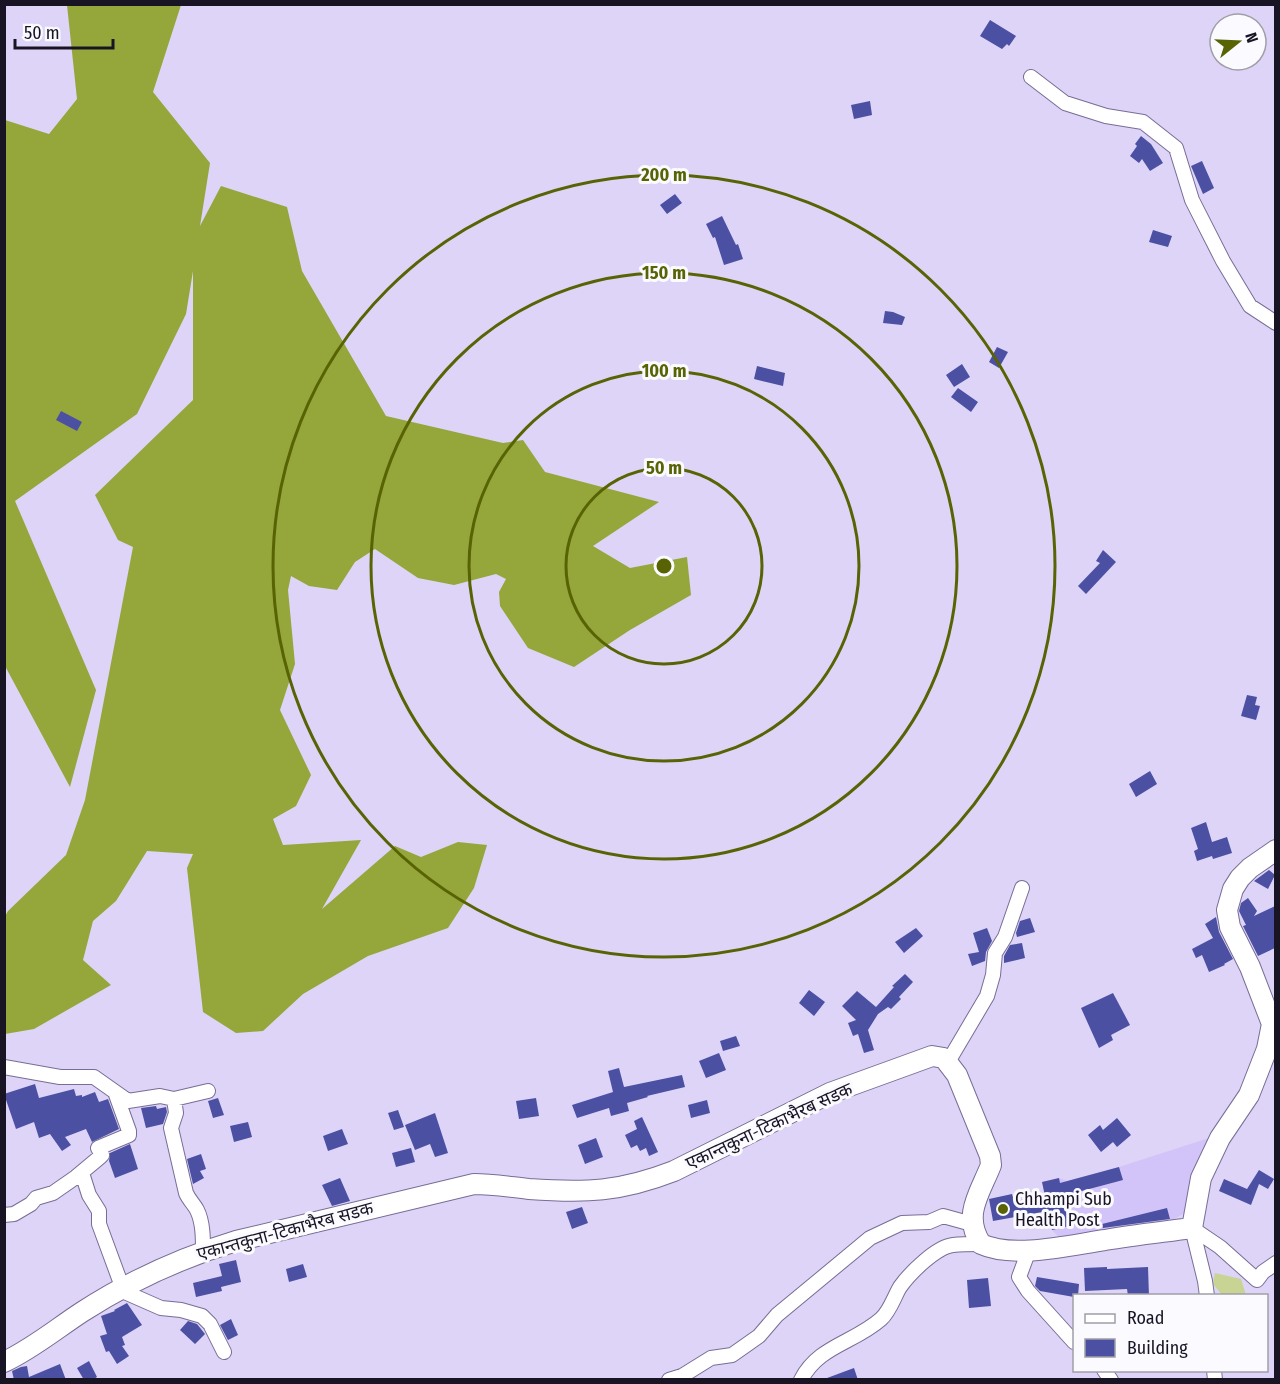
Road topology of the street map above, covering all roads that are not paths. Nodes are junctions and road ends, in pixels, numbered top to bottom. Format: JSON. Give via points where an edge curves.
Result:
{"nodes":[{"id":1,"x":1031,"y":77,"type":"dead end"},
{"id":2,"x":1275,"y":323,"type":"edge"},
{"id":3,"x":1275,"y":850,"type":"edge"},
{"id":4,"x":1022,"y":888,"type":"dead end"},
{"id":5,"x":1274,"y":1025,"type":"edge"},
{"id":6,"x":948,"y":1062,"type":"junction"},
{"id":7,"x":4,"y":1067,"type":"edge"},
{"id":8,"x":208,"y":1091,"type":"dead end"},
{"id":9,"x":115,"y":1092,"type":"junction"},
{"id":10,"x":174,"y":1100,"type":"junction"},
{"id":11,"x":82,"y":1173,"type":"junction"},
{"id":12,"x":4,"y":1215,"type":"edge"},
{"id":13,"x":972,"y":1224,"type":"junction"},
{"id":14,"x":1192,"y":1228,"type":"junction"},
{"id":15,"x":981,"y":1244,"type":"junction"},
{"id":16,"x":1029,"y":1250,"type":"junction"},
{"id":17,"x":203,"y":1251,"type":"junction"},
{"id":18,"x":1275,"y":1263,"type":"edge"},
{"id":19,"x":123,"y":1288,"type":"junction"},
{"id":20,"x":1207,"y":1294,"type":"edge"},
{"id":21,"x":1073,"y":1341,"type":"edge"},
{"id":22,"x":224,"y":1352,"type":"dead end"},
{"id":23,"x":4,"y":1362,"type":"edge"},
{"id":24,"x":669,"y":1380,"type":"edge"},
{"id":25,"x":801,"y":1380,"type":"edge"}],
"edges":[{"from":1,"to":2,"type":"street","via":[[1065,103],[1143,122],[1176,148],[1192,200],[1223,261],[1250,306]]},
{"from":3,"to":5,"type":"main road","via":[[1240,878],[1227,910],[1230,927]]},
{"from":4,"to":6,"type":"street","via":[[1005,937],[995,953],[987,996]]},
{"from":5,"to":14,"type":"main road","via":[[1249,1095],[1220,1138],[1201,1178]]},
{"from":6,"to":13,"type":"main road","via":[[990,1156],[991,1165],[973,1210]]},
{"from":6,"to":17,"type":"main road","name":"एकान्तकुना-टिकाभैरब सडक","via":[[932,1056],[830,1094],[648,1182],[589,1191],[474,1184]]},
{"from":7,"to":9,"type":"street","via":[[60,1077],[94,1077]]},
{"from":8,"to":10,"type":"street"},
{"from":9,"to":10,"type":"street","via":[[128,1101],[160,1096]]},
{"from":9,"to":11,"type":"street","via":[[129,1135],[98,1148],[102,1155]]},
{"from":10,"to":17,"type":"street","via":[[176,1113],[171,1128],[186,1193],[197,1210]]},
{"from":11,"to":12,"type":"street","via":[[53,1193],[36,1197],[14,1214]]},
{"from":11,"to":19,"type":"street","via":[[99,1211],[99,1224]]},
{"from":13,"to":15,"type":"main road"},
{"from":13,"to":24,"type":"street","via":[[943,1216],[929,1222],[902,1223],[870,1238],[777,1315],[759,1336],[732,1354],[711,1358]]},
{"from":14,"to":16,"type":"main road"},
{"from":14,"to":18,"type":"street","via":[[1220,1246],[1257,1280]]},
{"from":14,"to":20,"type":"street"},
{"from":15,"to":16,"type":"main road","via":[[997,1250]]},
{"from":15,"to":25,"type":"street","via":[[951,1245],[925,1259],[901,1286],[883,1317],[862,1333],[834,1346],[808,1366]]},
{"from":16,"to":21,"type":"street","via":[[1019,1277]]},
{"from":17,"to":19,"type":"main road","name":"एकान्तकुना-टिकाभैरब सडक","via":[[154,1270]]},
{"from":19,"to":22,"type":"street","via":[[160,1308],[202,1316]]},
{"from":19,"to":23,"type":"main road","name":"एकान्तकुना-टिकाभैरब सडक"}]}
